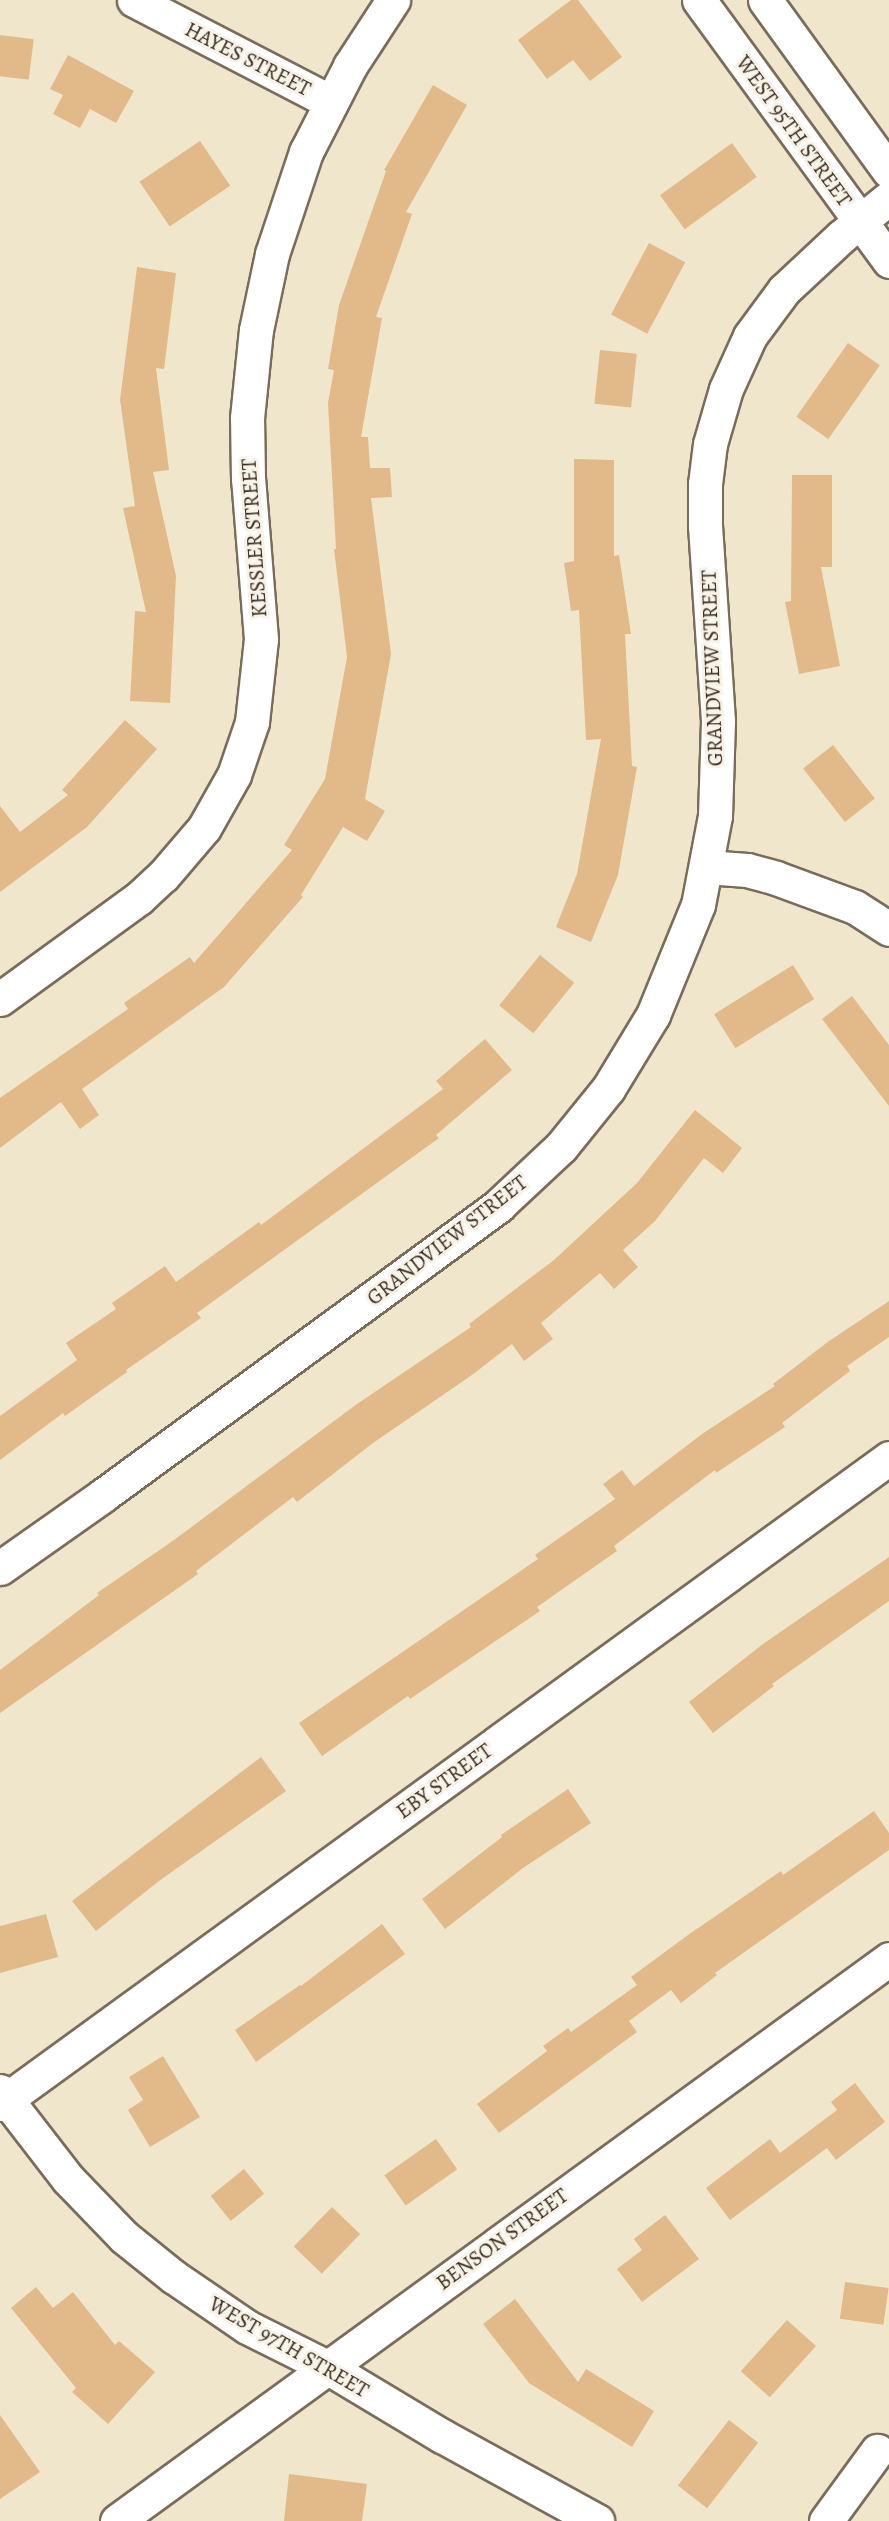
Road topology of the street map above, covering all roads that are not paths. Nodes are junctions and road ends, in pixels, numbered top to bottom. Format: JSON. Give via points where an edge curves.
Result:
{"nodes":[{"id":1,"x":134,"y":0,"type":"edge"},
{"id":2,"x":393,"y":0,"type":"edge"},
{"id":3,"x":699,"y":0,"type":"edge"},
{"id":4,"x":765,"y":0,"type":"edge"},
{"id":5,"x":331,"y":102,"type":"junction"},
{"id":6,"x":889,"y":171,"type":"edge"},
{"id":7,"x":889,"y":198,"type":"edge"},
{"id":8,"x":859,"y":221,"type":"junction"},
{"id":9,"x":889,"y":261,"type":"edge"},
{"id":10,"x":706,"y":867,"type":"junction"},
{"id":11,"x":889,"y":929,"type":"edge"},
{"id":12,"x":0,"y":999,"type":"edge"},
{"id":13,"x":889,"y":1458,"type":"edge"},
{"id":14,"x":0,"y":1568,"type":"edge"},
{"id":15,"x":889,"y":1959,"type":"edge"},
{"id":16,"x":2,"y":2098,"type":"edge"},
{"id":17,"x":327,"y":2367,"type":"junction"},
{"id":18,"x":877,"y":2451,"type":"dead end"},
{"id":19,"x":117,"y":2521,"type":"edge"},
{"id":20,"x":597,"y":2521,"type":"edge"},
{"id":21,"x":826,"y":2521,"type":"edge"}],
"edges":[{"from":1,"to":5,"type":"street","name":"HAYES STREET"},
{"from":2,"to":5,"type":"street","name":"KESSLER STREET"},
{"from":3,"to":8,"type":"street","name":"WEST 95TH STREET"},
{"from":4,"to":6,"type":"street"},
{"from":5,"to":12,"type":"street","name":"KESSLER STREET","via":[[306,152],[272,254],[256,330],[248,418],[248,479],[261,639],[252,722],[234,774],[204,828],[163,876],[139,898]]},
{"from":7,"to":8,"type":"street","name":"GRANDVIEW STREET"},
{"from":8,"to":9,"type":"street","name":"WEST 95TH STREET"},
{"from":8,"to":10,"type":"street","name":"GRANDVIEW STREET","via":[[784,290],[766,312],[737,362],[710,444],[705,526],[718,721],[715,816]]},
{"from":10,"to":11,"type":"street","via":[[747,870],[776,878],[855,907]]},
{"from":10,"to":14,"type":"street","name":"GRANDVIEW STREET","via":[[698,905],[653,1015],[608,1089],[561,1147],[499,1205]]},
{"from":13,"to":16,"type":"street","name":"EBY STREET"},
{"from":15,"to":17,"type":"street","name":"BENSON STREET"},
{"from":16,"to":17,"type":"street","name":"WEST 97TH STREET","via":[[68,2179],[124,2237],[247,2327]]},
{"from":17,"to":19,"type":"street","name":"BENSON STREET"},
{"from":17,"to":20,"type":"street","name":"WEST 97TH STREET"},
{"from":18,"to":21,"type":"street"}]}
